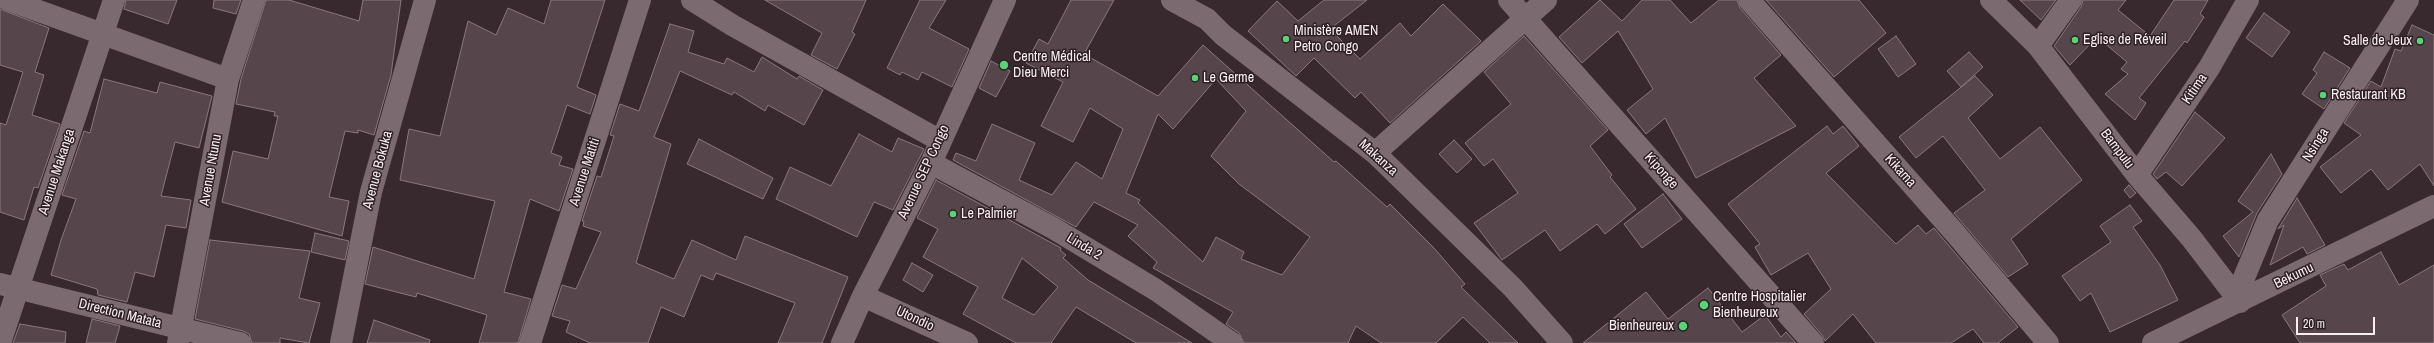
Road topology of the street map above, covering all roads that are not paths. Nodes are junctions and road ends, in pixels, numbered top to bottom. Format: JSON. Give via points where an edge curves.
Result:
{"nodes":[{"id":1,"x":8,"y":0,"type":"edge"},
{"id":2,"x":114,"y":0,"type":"edge"},
{"id":3,"x":254,"y":0,"type":"edge"},
{"id":4,"x":425,"y":0,"type":"edge"},
{"id":5,"x":640,"y":0,"type":"edge"},
{"id":6,"x":692,"y":0,"type":"edge"},
{"id":7,"x":1004,"y":0,"type":"edge"},
{"id":8,"x":1172,"y":0,"type":"edge"},
{"id":9,"x":1509,"y":0,"type":"edge"},
{"id":10,"x":1546,"y":0,"type":"edge"},
{"id":11,"x":1749,"y":0,"type":"edge"},
{"id":12,"x":1991,"y":0,"type":"edge"},
{"id":13,"x":2071,"y":0,"type":"edge"},
{"id":14,"x":2248,"y":0,"type":"edge"},
{"id":15,"x":2408,"y":0,"type":"edge"},
{"id":16,"x":1525,"y":18,"type":"junction"},
{"id":17,"x":103,"y":34,"type":"junction"},
{"id":18,"x":2038,"y":46,"type":"junction"},
{"id":19,"x":228,"y":79,"type":"junction"},
{"id":20,"x":939,"y":140,"type":"junction"},
{"id":21,"x":1375,"y":153,"type":"junction"},
{"id":22,"x":930,"y":162,"type":"junction"},
{"id":23,"x":2137,"y":175,"type":"junction"},
{"id":24,"x":2434,"y":206,"type":"edge"},
{"id":25,"x":9,"y":287,"type":"edge"},
{"id":26,"x":863,"y":296,"type":"junction"},
{"id":27,"x":2238,"y":300,"type":"junction"},
{"id":28,"x":180,"y":336,"type":"edge"},
{"id":29,"x":0,"y":343,"type":"edge"},
{"id":30,"x":240,"y":343,"type":"edge"},
{"id":31,"x":341,"y":343,"type":"edge"},
{"id":32,"x":530,"y":343,"type":"edge"},
{"id":33,"x":842,"y":343,"type":"edge"},
{"id":34,"x":967,"y":343,"type":"edge"},
{"id":35,"x":1232,"y":343,"type":"edge"},
{"id":36,"x":1562,"y":343,"type":"edge"},
{"id":37,"x":1813,"y":343,"type":"edge"},
{"id":38,"x":2048,"y":343,"type":"edge"},
{"id":39,"x":2153,"y":343,"type":"edge"}],
"edges":[{"from":1,"to":17,"type":"street"},
{"from":2,"to":17,"type":"street","name":"Avenue Makanga"},
{"from":3,"to":19,"type":"street","name":"Avenue Ntunu"},
{"from":4,"to":31,"type":"street","name":"Avenue Bokuka","via":[[371,192]]},
{"from":5,"to":32,"type":"street","name":"Avenue Matiti"},
{"from":6,"to":20,"type":"street","via":[[732,25]]},
{"from":7,"to":20,"type":"street","name":"Avenue SEP Congo"},
{"from":8,"to":21,"type":"street","name":"Makanza","via":[[1206,19]]},
{"from":9,"to":16,"type":"street","name":"Kiponge"},
{"from":10,"to":16,"type":"street"},
{"from":11,"to":38,"type":"street","name":"Kikama","via":[[1955,233]]},
{"from":12,"to":18,"type":"street","name":"Bampulu"},
{"from":13,"to":18,"type":"street"},
{"from":14,"to":23,"type":"street","name":"Kitima","via":[[2209,68]]},
{"from":15,"to":27,"type":"street","name":"Nsinga","via":[[2268,220]]},
{"from":16,"to":21,"type":"street"},
{"from":16,"to":37,"type":"street","name":"Kiponge"},
{"from":17,"to":19,"type":"street"},
{"from":17,"to":25,"type":"street","name":"Avenue Makanga"},
{"from":18,"to":23,"type":"street","name":"Bampulu"},
{"from":19,"to":28,"type":"street","name":"Avenue Ntunu"},
{"from":20,"to":22,"type":"street","name":"Avenue SEP Congo"},
{"from":21,"to":36,"type":"street","name":"Makanza","via":[[1513,288]]},
{"from":22,"to":26,"type":"street","name":"Avenue SEP Congo"},
{"from":22,"to":35,"type":"street","name":"Linda 2","via":[[1053,228],[1156,290]]},
{"from":23,"to":27,"type":"street","name":"Bampulu","via":[[2192,239]]},
{"from":24,"to":27,"type":"street","name":"Bekumu"},
{"from":25,"to":28,"type":"street","name":"Direction Matata"},
{"from":25,"to":29,"type":"street","name":"Avenue Makanga"},
{"from":26,"to":33,"type":"street","name":"Avenue SEP Congo"},
{"from":26,"to":34,"type":"street","name":"Utondio"},
{"from":27,"to":39,"type":"street","name":"Bekumu"},
{"from":28,"to":30,"type":"street","name":"Direction Matata"}]}
